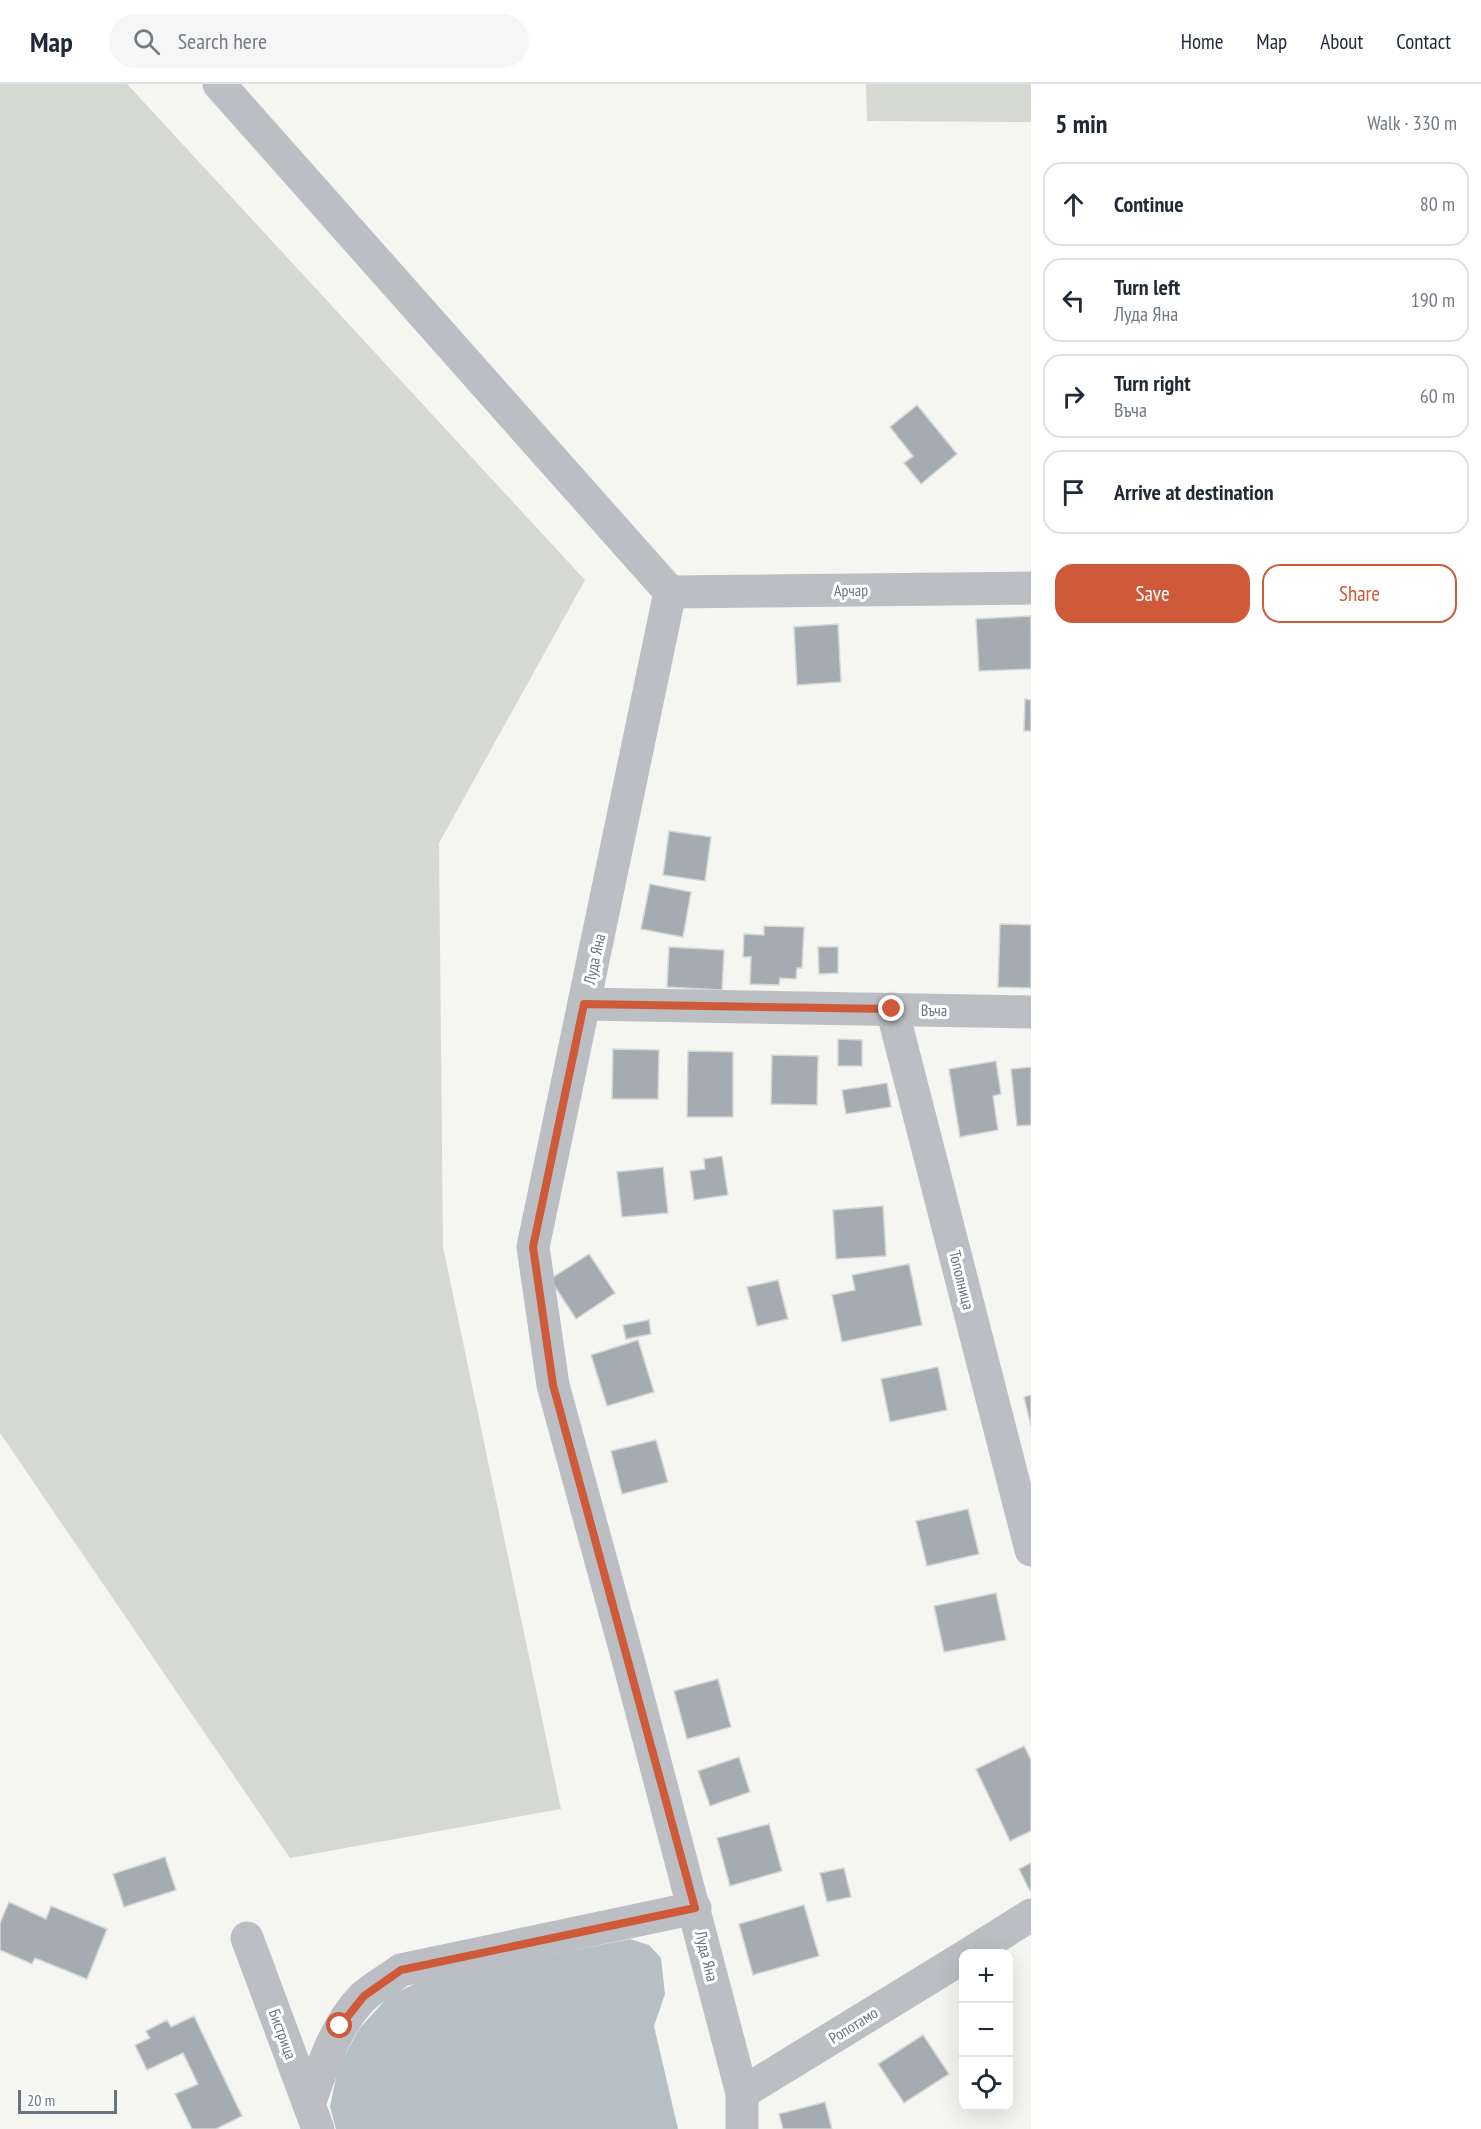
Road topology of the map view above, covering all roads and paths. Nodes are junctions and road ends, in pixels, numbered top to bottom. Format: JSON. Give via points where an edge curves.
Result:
{"nodes":[{"id":1,"x":219,"y":84,"type":"edge"},
{"id":2,"x":1031,"y":588,"type":"edge"},
{"id":3,"x":670,"y":592,"type":"junction"},
{"id":4,"x":584,"y":1004,"type":"junction"},
{"id":5,"x":892,"y":1009,"type":"junction"},
{"id":6,"x":1031,"y":1012,"type":"edge"},
{"id":7,"x":1031,"y":1550,"type":"edge"},
{"id":8,"x":695,"y":1908,"type":"junction"},
{"id":9,"x":1031,"y":1915,"type":"edge"},
{"id":10,"x":247,"y":1938,"type":"dead end"},
{"id":11,"x":976,"y":1949,"type":"edge"},
{"id":12,"x":959,"y":1959,"type":"edge"},
{"id":13,"x":742,"y":2093,"type":"junction"},
{"id":14,"x":314,"y":2117,"type":"edge"},
{"id":15,"x":742,"y":2129,"type":"edge"}],
"edges":[{"from":1,"to":3,"type":"street"},
{"from":2,"to":3,"type":"street","name":"Арчар"},
{"from":3,"to":4,"type":"street","name":"Луда Яна"},
{"from":4,"to":5,"type":"street","name":"Въча"},
{"from":4,"to":8,"type":"street","name":"Луда Яна","via":[[533,1247],[553,1385]]},
{"from":5,"to":6,"type":"street","name":"Въча"},
{"from":5,"to":7,"type":"street","name":"Тополница"},
{"from":8,"to":13,"type":"street","name":"Луда Яна"},
{"from":8,"to":14,"type":"street","via":[[401,1970],[364,1996],[340,2026],[327,2054]]},
{"from":9,"to":11,"type":"street"},
{"from":10,"to":14,"type":"street","name":"Бистрица"},
{"from":12,"to":13,"type":"street","name":"Ропотамо"},
{"from":13,"to":15,"type":"street","name":"Луда Яна"}]}
